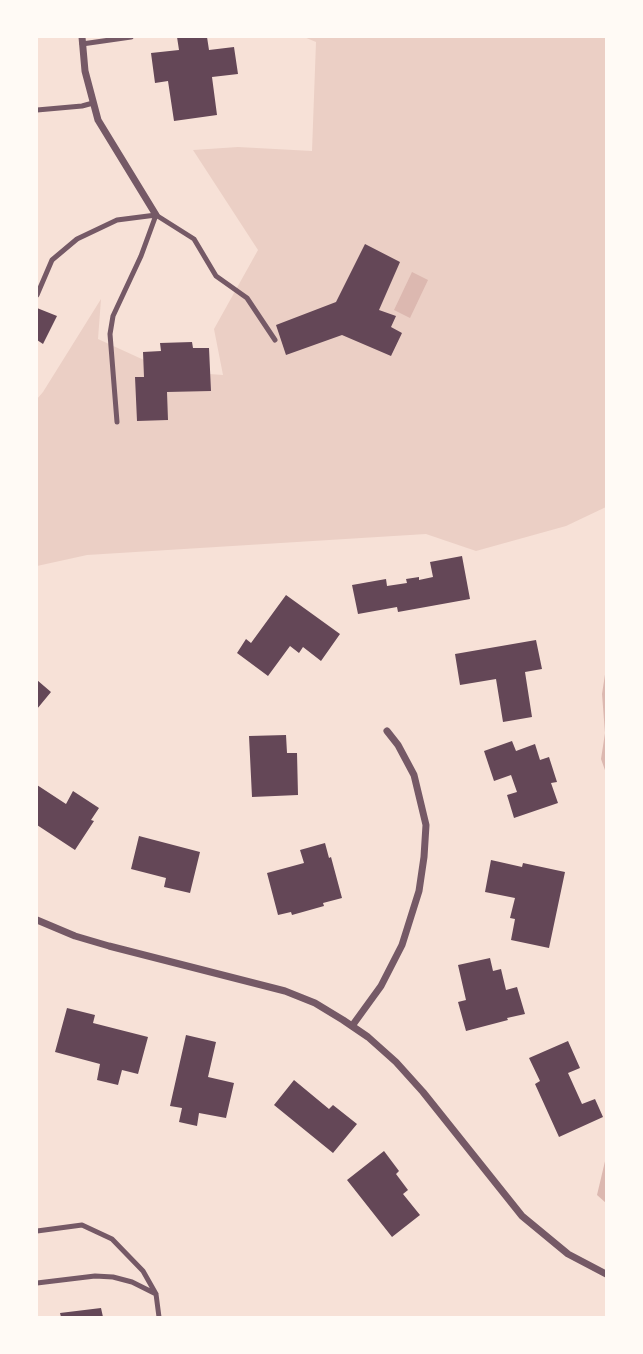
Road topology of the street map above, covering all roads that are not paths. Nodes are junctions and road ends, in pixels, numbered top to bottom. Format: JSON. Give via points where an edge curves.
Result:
{"nodes":[{"id":1,"x":131,"y":37,"type":"edge"},
{"id":2,"x":82,"y":40,"type":"edge"},
{"id":3,"x":93,"y":103,"type":"junction"},
{"id":4,"x":37,"y":110,"type":"edge"},
{"id":5,"x":156,"y":215,"type":"junction"},
{"id":6,"x":37,"y":295,"type":"edge"},
{"id":7,"x":275,"y":341,"type":"dead end"},
{"id":8,"x":117,"y":422,"type":"dead end"},
{"id":9,"x":387,"y":731,"type":"dead end"},
{"id":10,"x":37,"y":920,"type":"edge"},
{"id":11,"x":352,"y":1026,"type":"junction"},
{"id":12,"x":37,"y":1231,"type":"edge"},
{"id":13,"x":606,"y":1274,"type":"edge"},
{"id":14,"x":37,"y":1283,"type":"edge"},
{"id":15,"x":156,"y":1294,"type":"junction"},
{"id":16,"x":159,"y":1317,"type":"edge"}],
"edges":[{"from":1,"to":2,"type":"lane"},
{"from":2,"to":3,"type":"street"},
{"from":3,"to":4,"type":"lane"},
{"from":3,"to":5,"type":"street","via":[[98,120]]},
{"from":5,"to":6,"type":"lane","via":[[117,220],[77,239],[52,260]]},
{"from":5,"to":7,"type":"lane","via":[[194,239],[216,276],[247,298]]},
{"from":5,"to":8,"type":"lane","via":[[113,316],[110,334]]},
{"from":9,"to":11,"type":"street","via":[[414,775],[425,814],[422,879],[402,945],[381,986]]},
{"from":10,"to":11,"type":"street","via":[[109,946],[285,990]]},
{"from":11,"to":13,"type":"street","via":[[383,1049],[414,1082],[522,1216],[568,1254]]},
{"from":12,"to":15,"type":"lane","via":[[82,1226],[112,1239],[143,1270]]},
{"from":14,"to":15,"type":"lane","via":[[113,1277]]},
{"from":15,"to":16,"type":"lane"}]}
